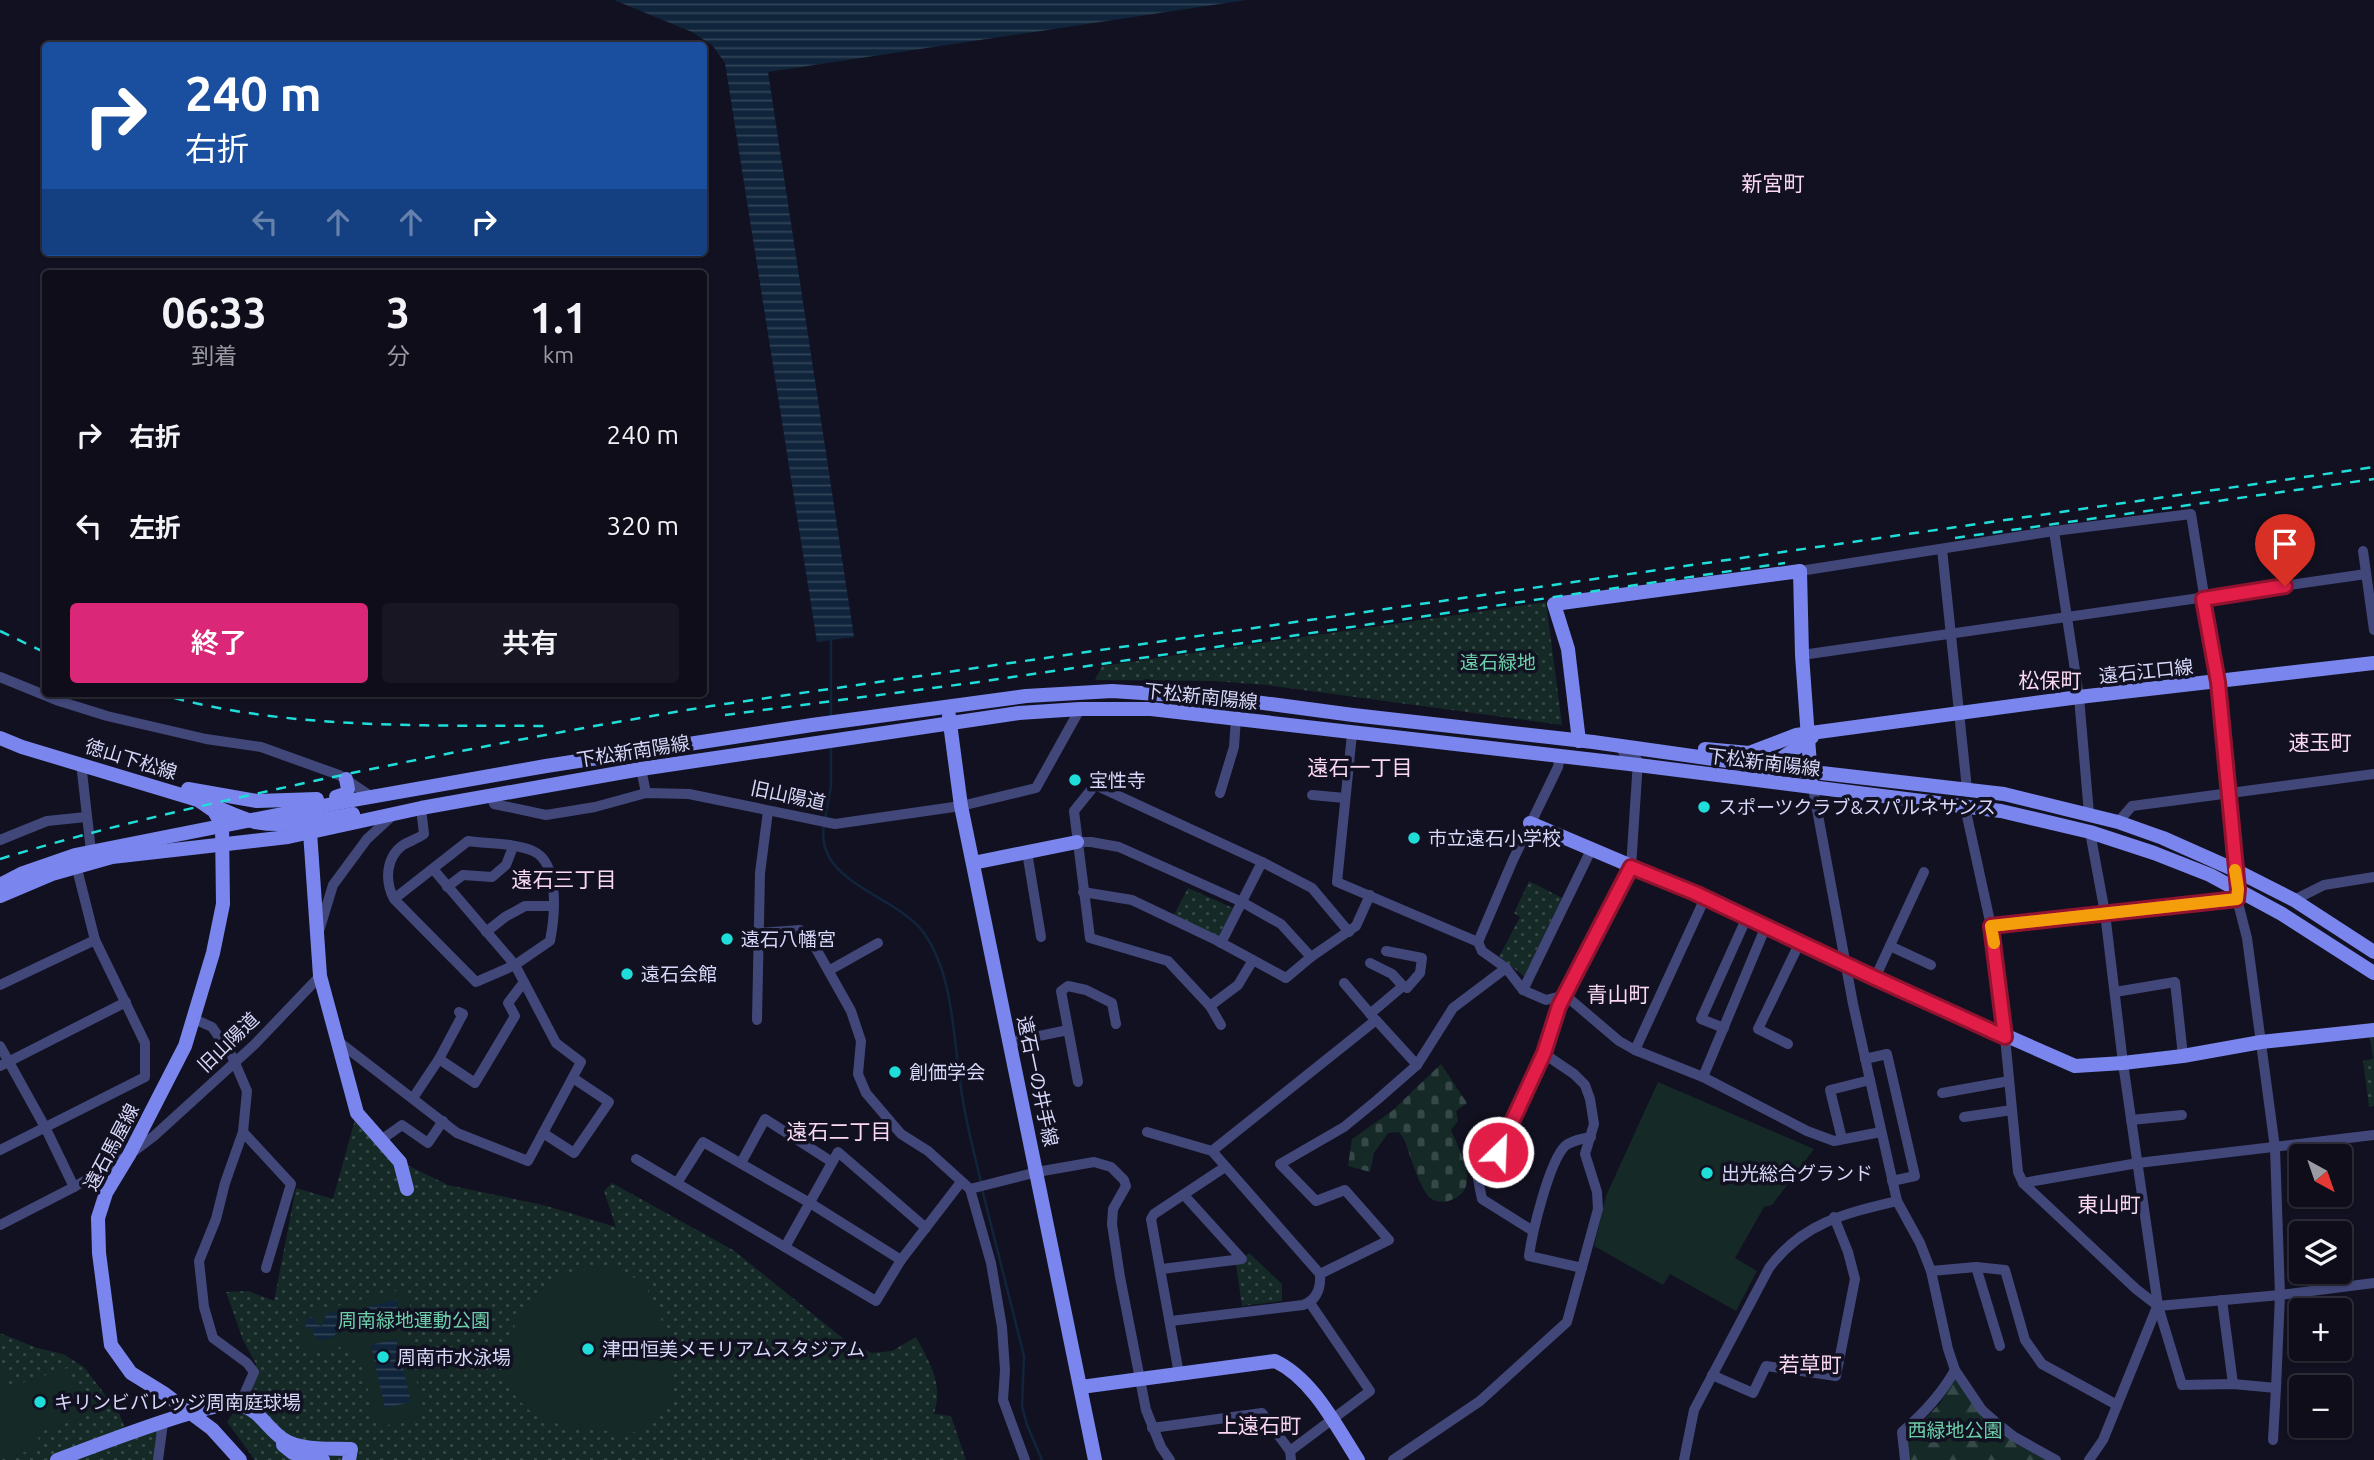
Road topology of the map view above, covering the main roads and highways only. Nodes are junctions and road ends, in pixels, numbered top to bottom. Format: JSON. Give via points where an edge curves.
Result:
{"nodes":[{"id":1,"x":2374,"y":663,"type":"edge"},
{"id":2,"x":949,"y":708,"type":"junction"},
{"id":3,"x":950,"y":724,"type":"junction"},
{"id":4,"x":1811,"y":735,"type":"junction"},
{"id":5,"x":0,"y":738,"type":"edge"},
{"id":6,"x":1586,"y":741,"type":"junction"},
{"id":7,"x":1770,"y":767,"type":"junction"},
{"id":8,"x":99,"y":769,"type":"junction"},
{"id":9,"x":1810,"y":772,"type":"junction"},
{"id":10,"x":1727,"y":778,"type":"junction"},
{"id":11,"x":346,"y":779,"type":"road end"},
{"id":12,"x":1813,"y":788,"type":"junction"},
{"id":13,"x":342,"y":799,"type":"junction"},
{"id":14,"x":198,"y":800,"type":"junction"},
{"id":15,"x":393,"y":816,"type":"junction"},
{"id":16,"x":252,"y":821,"type":"junction"},
{"id":17,"x":1530,"y":823,"type":"road end"},
{"id":18,"x":222,"y":825,"type":"junction"},
{"id":19,"x":310,"y":832,"type":"junction"},
{"id":20,"x":1077,"y":842,"type":"road end"},
{"id":21,"x":224,"y":845,"type":"junction"},
{"id":22,"x":973,"y":863,"type":"junction"},
{"id":23,"x":0,"y":885,"type":"edge"},
{"id":24,"x":0,"y":896,"type":"edge"},
{"id":25,"x":2374,"y":952,"type":"edge"},
{"id":26,"x":2374,"y":973,"type":"edge"},
{"id":27,"x":2374,"y":1030,"type":"edge"},
{"id":28,"x":407,"y":1189,"type":"dead end"},
{"id":29,"x":1081,"y":1387,"type":"junction"},
{"id":30,"x":190,"y":1413,"type":"junction"},
{"id":31,"x":283,"y":1439,"type":"junction"},
{"id":32,"x":57,"y":1460,"type":"edge"},
{"id":33,"x":240,"y":1460,"type":"edge"},
{"id":34,"x":323,"y":1460,"type":"edge"},
{"id":35,"x":349,"y":1460,"type":"edge"},
{"id":36,"x":1095,"y":1460,"type":"edge"},
{"id":37,"x":1358,"y":1460,"type":"edge"}],
"edges":[{"from":1,"to":4,"type":"main road","name":"遠石江口線","via":[[2079,697]]},
{"from":2,"to":3,"type":"main road","name":"遠石一の井手線"},
{"from":2,"to":6,"type":"main road","name":"下松新南陽線","via":[[1026,696],[1112,691],[1233,699]]},
{"from":2,"to":13,"type":"main road","name":"下松新南陽線"},
{"from":3,"to":10,"type":"main road","name":"下松新南陽線","via":[[1018,713],[1151,709]]},
{"from":3,"to":15,"type":"main road","name":"下松新南陽線","via":[[640,769]]},
{"from":3,"to":22,"type":"main road","name":"遠石一の井手線"},
{"from":4,"to":6,"type":"main road","via":[[1788,737],[1749,753],[1637,739]]},
{"from":4,"to":6,"type":"main road","via":[[1802,655],[1800,571],[1554,604]]},
{"from":4,"to":7,"type":"main road","name":"遠石江口線"},
{"from":4,"to":9,"type":"main road"},
{"from":5,"to":8,"type":"main road","name":"徳山下松線"},
{"from":6,"to":7,"type":"main road","name":"下松新南陽線"},
{"from":7,"to":9,"type":"main road","name":"下松新南陽線"},
{"from":7,"to":10,"type":"main road","name":"遠石江口線"},
{"from":8,"to":13,"type":"main road","via":[[257,801]]},
{"from":8,"to":14,"type":"main road","name":"徳山下松線"},
{"from":9,"to":12,"type":"main road"},
{"from":9,"to":25,"type":"main road","name":"下松新南陽線","via":[[2004,794],[2118,822],[2235,870],[2294,900]]},
{"from":10,"to":12,"type":"main road","name":"下松新南陽線"},
{"from":11,"to":13,"type":"main road","via":[[348,789]]},
{"from":12,"to":26,"type":"main road","name":"下松新南陽線","via":[[2001,811],[2154,853],[2210,875],[2282,914]]},
{"from":13,"to":16,"type":"main road","name":"下松新南陽線"},
{"from":14,"to":16,"type":"main road"},
{"from":14,"to":18,"type":"main road","name":"徳山下松線","via":[[214,811]]},
{"from":15,"to":16,"type":"main road","via":[[359,813],[275,825]]},
{"from":15,"to":19,"type":"main road","name":"下松新南陽線"},
{"from":16,"to":18,"type":"main road","name":"下松新南陽線"},
{"from":17,"to":27,"type":"main road","bridge":true,"via":[[2075,1066]]},
{"from":18,"to":21,"type":"main road"},
{"from":18,"to":23,"type":"main road","name":"下松新南陽線","via":[[91,851]]},
{"from":19,"to":21,"type":"main road","name":"下松新南陽線"},
{"from":19,"to":28,"type":"main road","via":[[320,976],[357,1112],[400,1162]]},
{"from":20,"to":22,"type":"main road"},
{"from":21,"to":24,"type":"main road","name":"下松新南陽線","via":[[76,865]]},
{"from":21,"to":30,"type":"main road","name":"遠石馬屋線","via":[[223,904],[185,1046],[106,1193],[98,1218],[111,1345],[131,1373]]},
{"from":22,"to":29,"type":"main road","name":"遠石一の井手線"},
{"from":29,"to":36,"type":"main road","name":"遠石一の井手線"},
{"from":29,"to":37,"type":"main road","via":[[1275,1361],[1297,1376]]},
{"from":30,"to":31,"type":"main road","via":[[240,1404]]},
{"from":30,"to":32,"type":"main road"},
{"from":30,"to":33,"type":"main road","name":"遠石馬屋線"},
{"from":31,"to":34,"type":"main road","via":[[293,1453]]},
{"from":31,"to":35,"type":"main road","via":[[308,1447],[351,1449]]}]}
